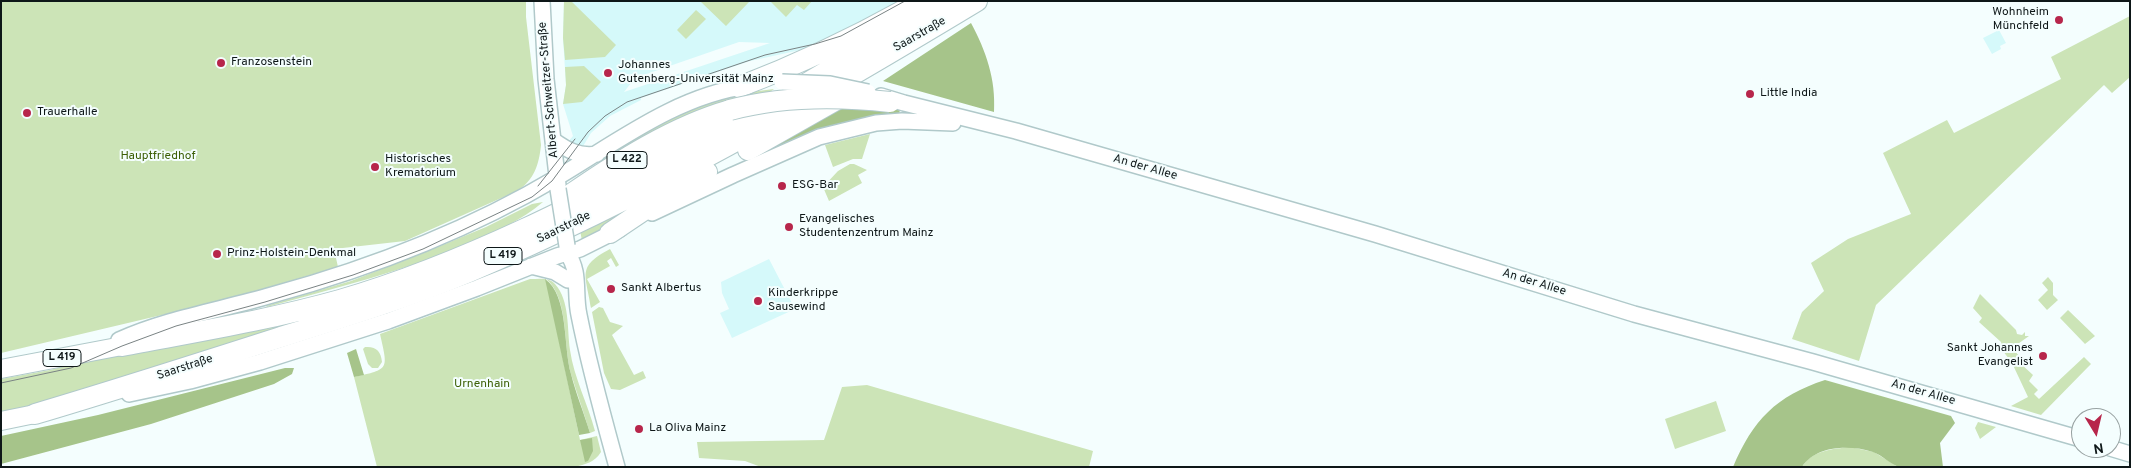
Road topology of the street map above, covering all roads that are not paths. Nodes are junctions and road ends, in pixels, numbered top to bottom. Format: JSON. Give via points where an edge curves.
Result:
{"nodes":[{"id":1,"x":542,"y":1,"type":"edge"},
{"id":2,"x":920,"y":1,"type":"edge"},
{"id":3,"x":947,"y":1,"type":"edge"},
{"id":4,"x":977,"y":1,"type":"edge"},
{"id":5,"x":939,"y":24,"type":"junction"},
{"id":6,"x":740,"y":87,"type":"junction"},
{"id":7,"x":896,"y":102,"type":"junction"},
{"id":8,"x":987,"y":125,"type":"junction"},
{"id":9,"x":554,"y":145,"type":"junction"},
{"id":10,"x":597,"y":154,"type":"junction"},
{"id":11,"x":558,"y":183,"type":"junction"},
{"id":12,"x":529,"y":194,"type":"junction"},
{"id":13,"x":532,"y":224,"type":"junction"},
{"id":14,"x":610,"y":233,"type":"junction"},
{"id":15,"x":567,"y":249,"type":"junction"},
{"id":16,"x":531,"y":266,"type":"junction"},
{"id":17,"x":568,"y":280,"type":"junction"},
{"id":18,"x":577,"y":304,"type":"junction"},
{"id":19,"x":122,"y":346,"type":"joint"},
{"id":20,"x":96,"y":351,"type":"junction"},
{"id":21,"x":1,"y":369,"type":"edge"},
{"id":22,"x":35,"y":414,"type":"junction"},
{"id":23,"x":1,"y":421,"type":"edge"},
{"id":24,"x":2071,"y":436,"type":"edge"},
{"id":25,"x":617,"y":467,"type":"edge"}],
"edges":[{"from":1,"to":9,"type":"main road","name":"Albert-Schweitzer-Straße"},
{"from":2,"to":6,"type":"highway","via":[[823,52]]},
{"from":3,"to":13,"type":"highway","name":"Saarstraße","number":"L 419","via":[[793,91],[605,190]]},
{"from":4,"to":5,"type":"highway","name":"Saarstraße","number":"L 419"},
{"from":5,"to":14,"type":"highway","number":"L 419","via":[[928,40],[868,81],[677,188]]},
{"from":5,"to":22,"type":"highway","name":"Saarstraße","number":"L 419","via":[[708,157],[468,272],[356,313]]},
{"from":6,"to":7,"type":"main road","number":"L 422","bridge":true,"via":[[782,82],[830,84]]},
{"from":6,"to":10,"type":"main road","name":"Saarstraße","via":[[702,97],[658,117]]},
{"from":7,"to":8,"type":"main road","number":"L 422"},
{"from":7,"to":13,"type":"highway","number":"L 422","bridge":true,"via":[[846,98],[792,99],[730,110],[693,124],[639,153],[573,193]]},
{"from":8,"to":14,"type":"main road","number":"L 422","via":[[902,121],[837,131],[781,153]]},
{"from":8,"to":24,"type":"main road","name":"An der Allee","number":"L 422","via":[[1374,234],[1634,314]]},
{"from":9,"to":10,"type":"main road","via":[[579,155]]},
{"from":9,"to":11,"type":"main road","name":"Albert-Schweitzer-Straße"},
{"from":9,"to":12,"type":"main road","via":[[544,174]]},
{"from":10,"to":11,"type":"main road","name":"Saarstraße"},
{"from":11,"to":12,"type":"main road","name":"Saarstraße"},
{"from":11,"to":15,"type":"main road","name":"Albert-Schweitzer-Straße","bridge":true},
{"from":12,"to":20,"type":"main road","name":"Saarstraße","via":[[454,231],[374,263],[272,295],[155,326]]},
{"from":13,"to":19,"type":"highway","name":"Saarstraße","number":"L 419","via":[[419,272],[340,299],[284,314]]},
{"from":14,"to":15,"type":"main road","number":"L 422","via":[[580,249]]},
{"from":15,"to":16,"type":"main road","name":"Saarstraße","number":"L 422"},
{"from":15,"to":17,"type":"main road","via":[[565,265]]},
{"from":15,"to":18,"type":"main road","via":[[574,262]]},
{"from":16,"to":17,"type":"main road","via":[[555,272]]},
{"from":16,"to":22,"type":"main road","name":"Saarstraße","number":"L 422","via":[[419,310],[305,349],[190,381]]},
{"from":17,"to":18,"type":"main road"},
{"from":18,"to":25,"type":"main road"},
{"from":19,"to":20,"type":"main road","name":"Saarstraße","number":"L 419"},
{"from":20,"to":21,"type":"main road","name":"Saarstraße","number":"L 419"},
{"from":22,"to":23,"type":"main road","name":"Saarstraße","number":"L 419"}]}
